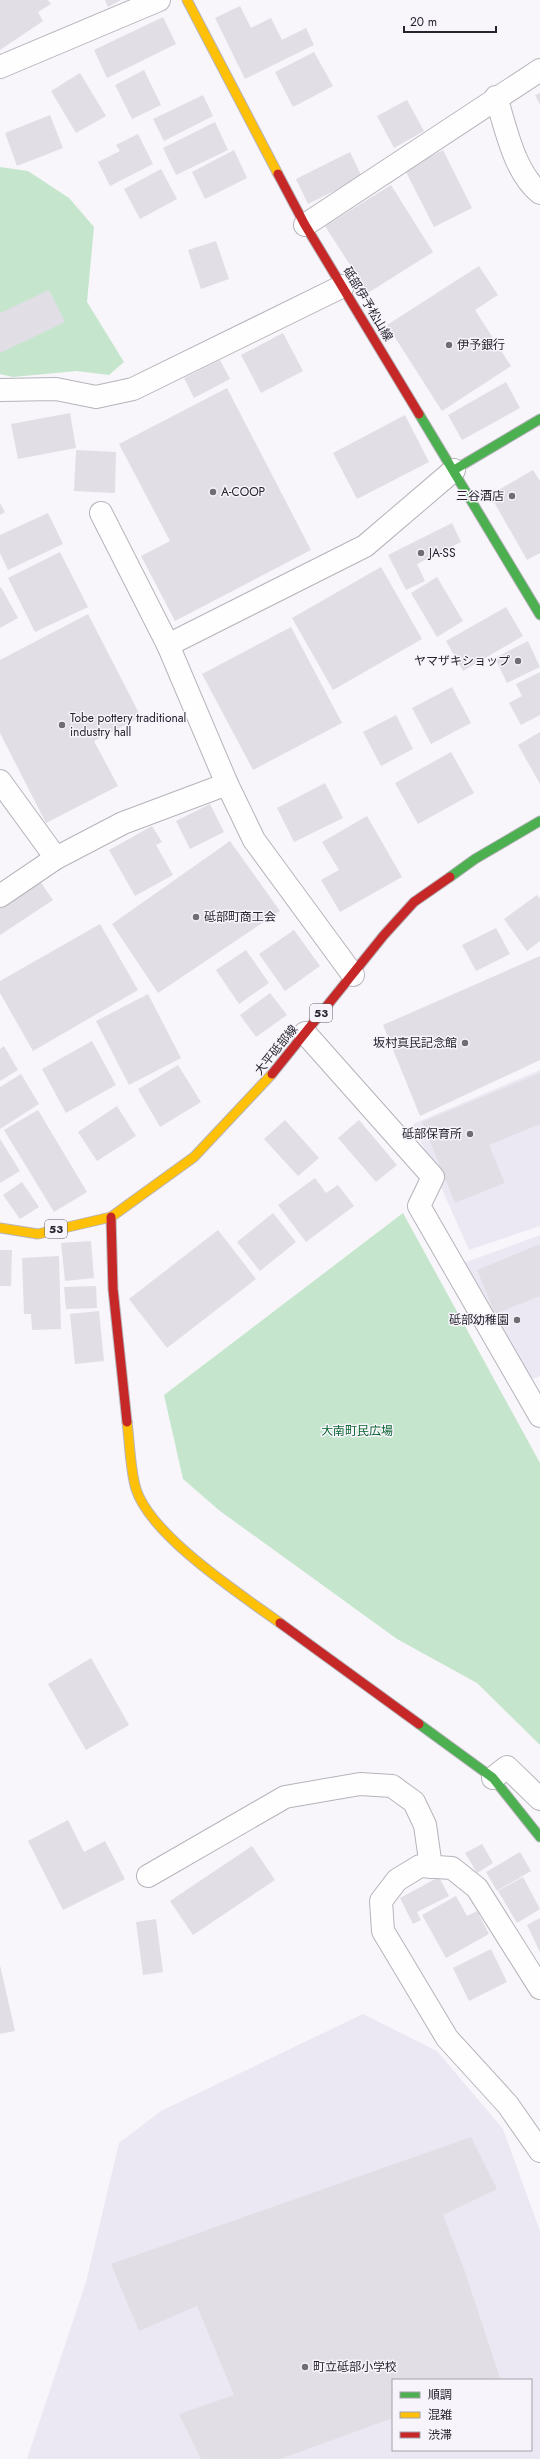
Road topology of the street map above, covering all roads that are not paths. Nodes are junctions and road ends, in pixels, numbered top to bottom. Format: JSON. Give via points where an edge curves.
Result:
{"nodes":[{"id":1,"x":159,"y":0,"type":"edge"},
{"id":2,"x":187,"y":0,"type":"edge"},
{"id":3,"x":0,"y":67,"type":"edge"},
{"id":4,"x":540,"y":70,"type":"edge"},
{"id":5,"x":496,"y":97,"type":"junction"},
{"id":6,"x":540,"y":193,"type":"edge"},
{"id":7,"x":305,"y":225,"type":"junction"},
{"id":8,"x":343,"y":286,"type":"junction"},
{"id":9,"x":0,"y":390,"type":"edge"},
{"id":10,"x":540,"y":419,"type":"edge"},
{"id":11,"x":454,"y":470,"type":"junction"},
{"id":12,"x":101,"y":513,"type":"dead end"},
{"id":13,"x":540,"y":615,"type":"edge"},
{"id":14,"x":168,"y":645,"type":"junction"},
{"id":15,"x":0,"y":781,"type":"edge"},
{"id":16,"x":227,"y":784,"type":"junction"},
{"id":17,"x":540,"y":821,"type":"edge"},
{"id":18,"x":56,"y":858,"type":"junction"},
{"id":19,"x":0,"y":896,"type":"edge"},
{"id":20,"x":353,"y":976,"type":"junction"},
{"id":21,"x":305,"y":1033,"type":"junction"},
{"id":22,"x":111,"y":1217,"type":"junction"},
{"id":23,"x":2,"y":1223,"type":"edge"},
{"id":24,"x":533,"y":1389,"type":"edge"},
{"id":25,"x":540,"y":1416,"type":"edge"},
{"id":26,"x":493,"y":1778,"type":"junction"},
{"id":27,"x":540,"y":1799,"type":"edge"},
{"id":28,"x":540,"y":1837,"type":"edge"},
{"id":29,"x":431,"y":1867,"type":"junction"},
{"id":30,"x":148,"y":1876,"type":"dead end"},
{"id":31,"x":540,"y":1988,"type":"edge"},
{"id":32,"x":540,"y":2151,"type":"edge"}],
"edges":[{"from":1,"to":3,"type":"street"},
{"from":2,"to":7,"type":"main road","name":"砥部伊予松山線"},
{"from":4,"to":5,"type":"street"},
{"from":5,"to":6,"type":"street","via":[[516,157],[532,186]]},
{"from":5,"to":7,"type":"street"},
{"from":7,"to":8,"type":"main road","name":"砥部伊予松山線"},
{"from":8,"to":9,"type":"street","via":[[133,389],[96,397],[56,389]]},
{"from":8,"to":11,"type":"main road","name":"砥部伊予松山線"},
{"from":10,"to":11,"type":"main road"},
{"from":11,"to":13,"type":"main road","name":"砥部伊予松山線"},
{"from":11,"to":14,"type":"street","via":[[365,546]]},
{"from":12,"to":14,"type":"street"},
{"from":14,"to":16,"type":"street"},
{"from":15,"to":18,"type":"street"},
{"from":16,"to":18,"type":"street","via":[[123,823]]},
{"from":16,"to":20,"type":"street","via":[[254,840]]},
{"from":17,"to":20,"type":"main road","name":"大平砥部線","number":"53","via":[[475,859],[414,902],[384,935]]},
{"from":18,"to":19,"type":"street"},
{"from":20,"to":21,"type":"main road","name":"大平砥部線","number":"53"},
{"from":21,"to":22,"type":"main road","name":"大平砥部線","number":"53","via":[[261,1088],[194,1157]]},
{"from":21,"to":24,"type":"street","via":[[433,1177],[419,1206]]},
{"from":22,"to":23,"type":"main road","name":"大平砥部線","number":"53","via":[[38,1234]]},
{"from":22,"to":26,"type":"main road","via":[[113,1289],[127,1421],[136,1489],[148,1513],[197,1562]]},
{"from":24,"to":25,"type":"street"},
{"from":26,"to":27,"type":"street","via":[[507,1767]]},
{"from":26,"to":28,"type":"main road"},
{"from":29,"to":30,"type":"street","via":[[425,1825],[414,1802],[392,1786],[360,1784],[285,1797]]},
{"from":29,"to":31,"type":"street","via":[[452,1868],[477,1888]]},
{"from":29,"to":32,"type":"street","via":[[420,1866],[397,1880],[381,1901],[383,1931],[447,2038],[508,2105]]}]}
